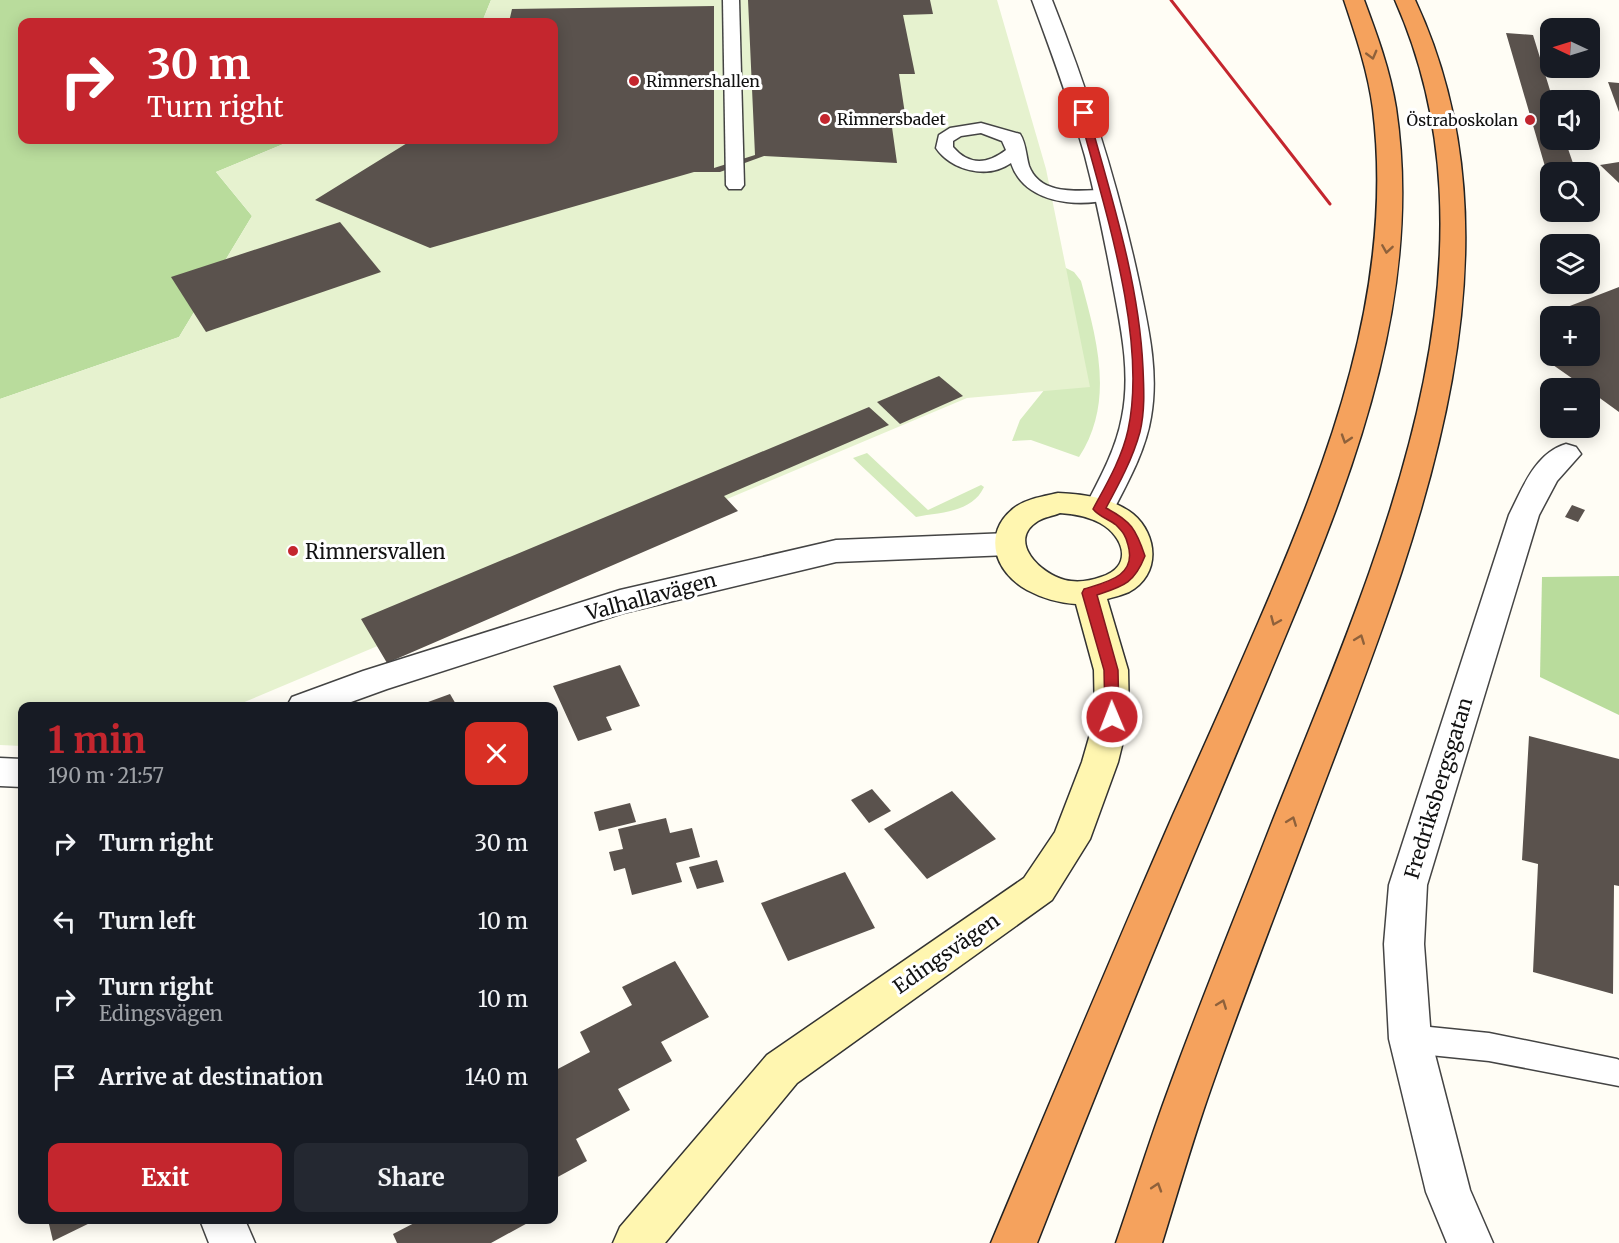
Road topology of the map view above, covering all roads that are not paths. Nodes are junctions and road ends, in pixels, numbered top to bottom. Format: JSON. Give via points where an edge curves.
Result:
{"nodes":[{"id":1,"x":731,"y":0,"type":"edge"},
{"id":2,"x":1042,"y":0,"type":"edge"},
{"id":3,"x":1354,"y":0,"type":"edge"},
{"id":4,"x":1405,"y":0,"type":"edge"},
{"id":5,"x":1008,"y":118,"type":"dead end"},
{"id":6,"x":735,"y":185,"type":"dead end"},
{"id":7,"x":1106,"y":195,"type":"junction"},
{"id":8,"x":1566,"y":454,"type":"dead end"},
{"id":9,"x":1099,"y":509,"type":"junction"},
{"id":10,"x":1009,"y":544,"type":"junction"},
{"id":11,"x":1089,"y":593,"type":"junction"},
{"id":12,"x":315,"y":702,"type":"edge"},
{"id":13,"x":0,"y":772,"type":"edge"},
{"id":14,"x":18,"y":773,"type":"edge"},
{"id":15,"x":1410,"y":1039,"type":"junction"},
{"id":16,"x":1617,"y":1073,"type":"dead end"},
{"id":17,"x":224,"y":1224,"type":"edge"},
{"id":18,"x":232,"y":1243,"type":"edge"},
{"id":19,"x":636,"y":1243,"type":"edge"},
{"id":20,"x":1014,"y":1243,"type":"edge"},
{"id":21,"x":1139,"y":1243,"type":"edge"},
{"id":22,"x":1470,"y":1243,"type":"edge"}],
"edges":[{"from":1,"to":6,"type":"lane"},
{"from":2,"to":7,"type":"street","via":[[1084,113]]},
{"from":3,"to":20,"type":"highway","one_way":true,"via":[[1364,22],[1386,124],[1389,237],[1374,334],[1347,437],[1305,551],[1094,1045]]},
{"from":21,"to":4,"type":"highway","one_way":true,"via":[[1190,1089],[1384,577],[1419,459],[1443,353],[1454,254],[1450,183],[1433,78]]},
{"from":5,"to":7,"type":"lane","via":[[1022,171],[1038,188],[1065,195]]},
{"from":7,"to":9,"type":"street","via":[[1136,332],[1138,400],[1133,433]]},
{"from":8,"to":15,"type":"street","name":"Fredriksbergsgatan","via":[[1543,477],[1524,515],[1408,885],[1404,944]]},
{"from":9,"to":10,"type":"street","via":[[1069,503],[1042,506],[1016,522]]},
{"from":9,"to":11,"type":"street","via":[[1118,519],[1131,533],[1138,556],[1132,571],[1119,583]]},
{"from":10,"to":11,"type":"street","via":[[1018,567],[1034,580],[1066,592]]},
{"from":10,"to":12,"type":"street","name":"Valhallavägen","via":[[836,551],[620,602]]},
{"from":11,"to":19,"type":"street","name":"Edingsvägen","via":[[1111,670],[1112,717],[1071,839],[1038,889],[782,1069]]},
{"from":13,"to":14,"type":"street"},
{"from":15,"to":16,"type":"lane","via":[[1490,1046]]},
{"from":15,"to":22,"type":"street","name":"Fredriksbergsgatan","via":[[1448,1192]]},
{"from":17,"to":18,"type":"street"}]}
